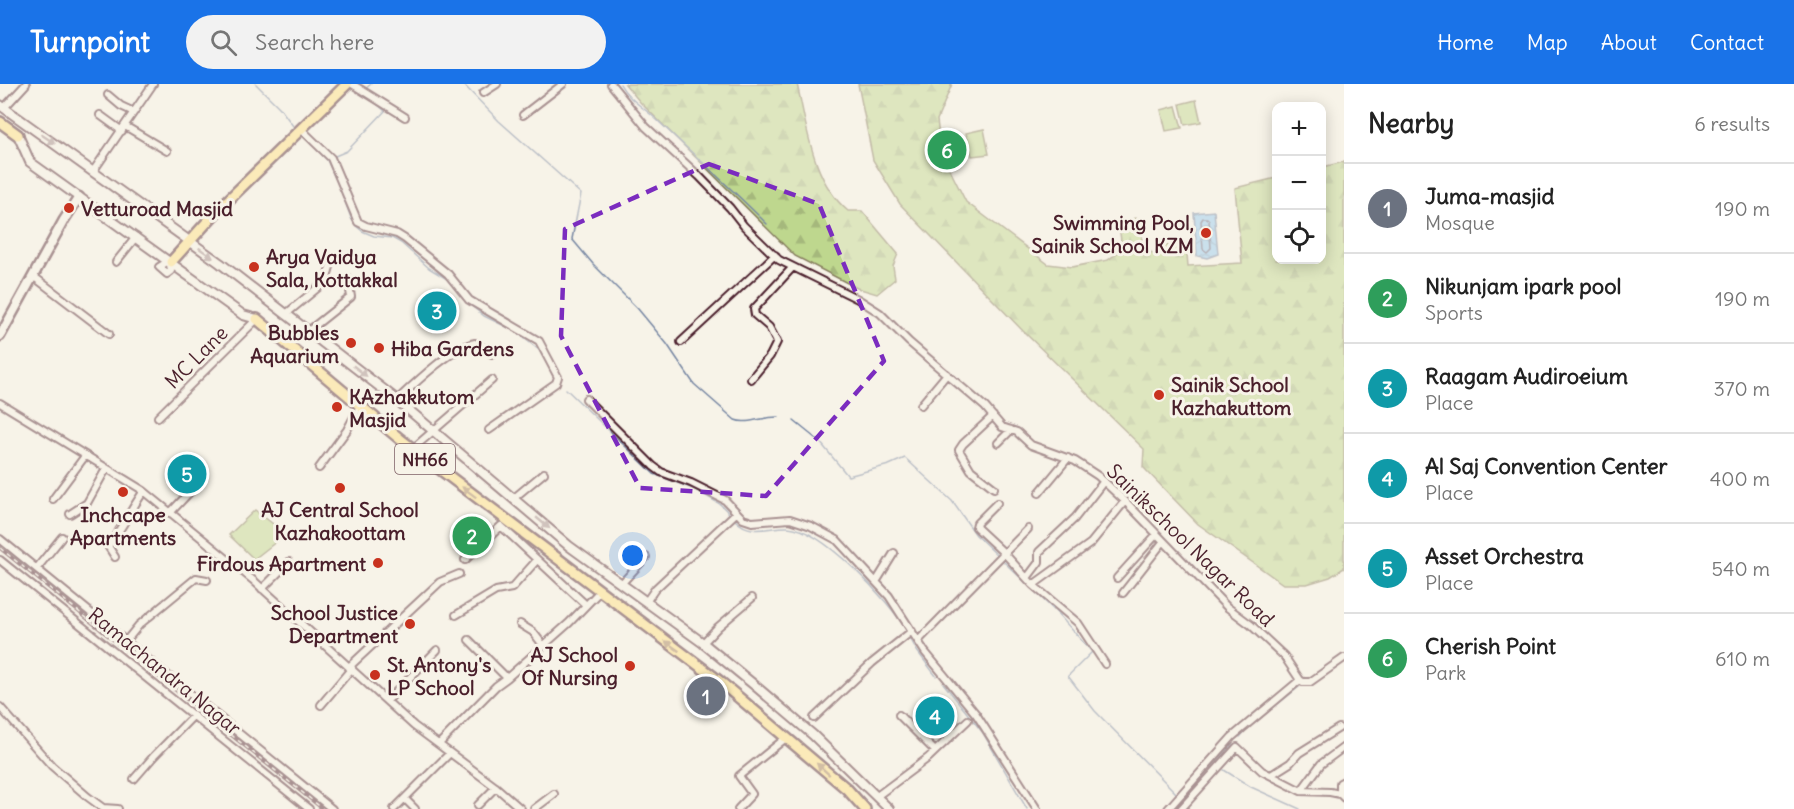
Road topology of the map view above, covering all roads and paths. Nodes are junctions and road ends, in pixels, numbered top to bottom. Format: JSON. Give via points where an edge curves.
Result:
{"nodes":[{"id":1,"x":26,"y":84,"type":"edge"},
{"id":2,"x":153,"y":84,"type":"edge"},
{"id":3,"x":347,"y":84,"type":"edge"},
{"id":4,"x":352,"y":84,"type":"edge"},
{"id":5,"x":497,"y":84,"type":"edge"},
{"id":6,"x":563,"y":84,"type":"edge"},
{"id":7,"x":611,"y":84,"type":"edge"},
{"id":8,"x":483,"y":93,"type":"dead end"},
{"id":9,"x":108,"y":95,"type":"dead end"},
{"id":10,"x":2,"y":106,"type":"edge"},
{"id":11,"x":134,"y":112,"type":"junction"},
{"id":12,"x":100,"y":115,"type":"dead end"},
{"id":13,"x":523,"y":115,"type":"dead end"},
{"id":14,"x":405,"y":117,"type":"dead end"},
{"id":15,"x":0,"y":122,"type":"edge"},
{"id":16,"x":123,"y":128,"type":"junction"},
{"id":17,"x":302,"y":130,"type":"junction"},
{"id":18,"x":18,"y":135,"type":"joint"},
{"id":19,"x":168,"y":151,"type":"dead end"},
{"id":20,"x":94,"y":170,"type":"junction"},
{"id":21,"x":79,"y":197,"type":"junction"},
{"id":22,"x":136,"y":237,"type":"junction"},
{"id":23,"x":189,"y":241,"type":"junction"},
{"id":24,"x":775,"y":255,"type":"junction"},
{"id":25,"x":116,"y":262,"type":"dead end"},
{"id":26,"x":170,"y":263,"type":"junction"},
{"id":27,"x":330,"y":267,"type":"dead end"},
{"id":28,"x":793,"y":267,"type":"junction"},
{"id":29,"x":33,"y":276,"type":"junction"},
{"id":30,"x":348,"y":278,"type":"dead end"},
{"id":31,"x":286,"y":315,"type":"junction"},
{"id":32,"x":257,"y":319,"type":"junction"},
{"id":33,"x":307,"y":332,"type":"junction"},
{"id":34,"x":109,"y":334,"type":"dead end"},
{"id":35,"x":0,"y":336,"type":"edge"},
{"id":36,"x":681,"y":342,"type":"dead end"},
{"id":37,"x":492,"y":354,"type":"dead end"},
{"id":38,"x":947,"y":374,"type":"junction"},
{"id":39,"x":751,"y":379,"type":"dead end"},
{"id":40,"x":492,"y":380,"type":"dead end"},
{"id":41,"x":586,"y":399,"type":"dead end"},
{"id":42,"x":397,"y":400,"type":"junction"},
{"id":43,"x":0,"y":403,"type":"edge"},
{"id":44,"x":921,"y":405,"type":"dead end"},
{"id":45,"x":360,"y":406,"type":"junction"},
{"id":46,"x":993,"y":416,"type":"junction"},
{"id":47,"x":158,"y":417,"type":"dead end"},
{"id":48,"x":489,"y":430,"type":"dead end"},
{"id":49,"x":1011,"y":430,"type":"junction"},
{"id":50,"x":434,"y":431,"type":"junction"},
{"id":51,"x":998,"y":443,"type":"dead end"},
{"id":52,"x":417,"y":445,"type":"dead end"},
{"id":53,"x":86,"y":456,"type":"junction"},
{"id":54,"x":1068,"y":458,"type":"junction"},
{"id":55,"x":319,"y":468,"type":"dead end"},
{"id":56,"x":106,"y":469,"type":"junction"},
{"id":57,"x":544,"y":473,"type":"dead end"},
{"id":58,"x":202,"y":480,"type":"dead end"},
{"id":59,"x":1104,"y":481,"type":"junction"},
{"id":60,"x":994,"y":488,"type":"dead end"},
{"id":61,"x":144,"y":491,"type":"junction"},
{"id":62,"x":1039,"y":493,"type":"dead end"},
{"id":63,"x":514,"y":498,"type":"junction"},
{"id":64,"x":53,"y":499,"type":"dead end"},
{"id":65,"x":1125,"y":501,"type":"junction"},
{"id":66,"x":997,"y":503,"type":"dead end"},
{"id":67,"x":170,"y":513,"type":"junction"},
{"id":68,"x":736,"y":513,"type":"junction"},
{"id":69,"x":70,"y":514,"type":"dead end"},
{"id":70,"x":1028,"y":529,"type":"dead end"},
{"id":71,"x":1156,"y":535,"type":"junction"},
{"id":72,"x":62,"y":537,"type":"dead end"},
{"id":73,"x":0,"y":539,"type":"edge"},
{"id":74,"x":1163,"y":543,"type":"junction"},
{"id":75,"x":894,"y":554,"type":"dead end"},
{"id":76,"x":1005,"y":554,"type":"junction"},
{"id":77,"x":115,"y":557,"type":"dead end"},
{"id":78,"x":646,"y":557,"type":"dead end"},
{"id":79,"x":0,"y":560,"type":"edge"},
{"id":80,"x":465,"y":560,"type":"dead end"},
{"id":81,"x":537,"y":560,"type":"junction"},
{"id":82,"x":289,"y":562,"type":"dead end"},
{"id":83,"x":36,"y":568,"type":"junction"},
{"id":84,"x":459,"y":574,"type":"dead end"},
{"id":85,"x":1027,"y":578,"type":"junction"},
{"id":86,"x":1118,"y":578,"type":"dead end"},
{"id":87,"x":207,"y":580,"type":"dead end"},
{"id":88,"x":876,"y":582,"type":"junction"},
{"id":89,"x":621,"y":584,"type":"junction"},
{"id":90,"x":1033,"y":585,"type":"junction"},
{"id":91,"x":262,"y":589,"type":"junction"},
{"id":92,"x":599,"y":592,"type":"junction"},
{"id":93,"x":1123,"y":592,"type":"dead end"},
{"id":94,"x":752,"y":598,"type":"dead end"},
{"id":95,"x":646,"y":602,"type":"junction"},
{"id":96,"x":586,"y":605,"type":"junction"},
{"id":97,"x":456,"y":615,"type":"dead end"},
{"id":98,"x":520,"y":624,"type":"dead end"},
{"id":99,"x":912,"y":632,"type":"junction"},
{"id":100,"x":469,"y":640,"type":"dead end"},
{"id":101,"x":126,"y":641,"type":"junction"},
{"id":102,"x":918,"y":641,"type":"junction"},
{"id":103,"x":703,"y":643,"type":"junction"},
{"id":104,"x":543,"y":645,"type":"junction"},
{"id":105,"x":437,"y":650,"type":"dead end"},
{"id":106,"x":1344,"y":658,"type":"edge"},
{"id":107,"x":1105,"y":664,"type":"dead end"},
{"id":108,"x":351,"y":667,"type":"junction"},
{"id":109,"x":507,"y":678,"type":"junction"},
{"id":110,"x":1300,"y":680,"type":"junction"},
{"id":111,"x":387,"y":701,"type":"junction"},
{"id":112,"x":321,"y":705,"type":"dead end"},
{"id":113,"x":0,"y":707,"type":"edge"},
{"id":114,"x":899,"y":715,"type":"dead end"},
{"id":115,"x":193,"y":716,"type":"junction"},
{"id":116,"x":813,"y":718,"type":"dead end"},
{"id":117,"x":968,"y":720,"type":"dead end"},
{"id":118,"x":1339,"y":728,"type":"dead end"},
{"id":119,"x":787,"y":736,"type":"junction"},
{"id":120,"x":439,"y":744,"type":"junction"},
{"id":121,"x":1344,"y":747,"type":"edge"},
{"id":122,"x":935,"y":751,"type":"junction"},
{"id":123,"x":450,"y":753,"type":"junction"},
{"id":124,"x":1271,"y":775,"type":"junction"},
{"id":125,"x":134,"y":779,"type":"dead end"},
{"id":126,"x":1344,"y":781,"type":"edge"},
{"id":127,"x":496,"y":787,"type":"junction"},
{"id":128,"x":1301,"y":791,"type":"junction"},
{"id":129,"x":554,"y":794,"type":"dead end"},
{"id":130,"x":877,"y":796,"type":"junction"},
{"id":131,"x":1342,"y":796,"type":"edge"},
{"id":132,"x":405,"y":799,"type":"junction"},
{"id":133,"x":478,"y":805,"type":"dead end"},
{"id":134,"x":861,"y":808,"type":"edge"},
{"id":135,"x":118,"y":809,"type":"edge"},
{"id":136,"x":309,"y":809,"type":"edge"},
{"id":137,"x":332,"y":809,"type":"edge"},
{"id":138,"x":394,"y":809,"type":"edge"},
{"id":139,"x":415,"y":809,"type":"edge"},
{"id":140,"x":520,"y":809,"type":"edge"},
{"id":141,"x":534,"y":809,"type":"edge"},
{"id":142,"x":738,"y":809,"type":"edge"},
{"id":143,"x":889,"y":809,"type":"edge"},
{"id":144,"x":1037,"y":809,"type":"edge"},
{"id":145,"x":1168,"y":809,"type":"edge"},
{"id":146,"x":1180,"y":809,"type":"edge"}],
"edges":[{"from":1,"to":10,"type":"street"},
{"from":2,"to":11,"type":"street"},
{"from":3,"to":17,"type":"main road"},
{"from":4,"to":14,"type":"street"},
{"from":5,"to":8,"type":"street"},
{"from":6,"to":13,"type":"street"},
{"from":7,"to":24,"type":"street","name":"Sainikschool Nagar Road","via":[[646,127]]},
{"from":9,"to":11,"type":"street"},
{"from":10,"to":20,"type":"street","one_way":true},
{"from":11,"to":16,"type":"street"},
{"from":12,"to":16,"type":"street"},
{"from":15,"to":18,"type":"main road"},
{"from":16,"to":19,"type":"street"},
{"from":16,"to":20,"type":"street"},
{"from":17,"to":23,"type":"main road"},
{"from":17,"to":48,"type":"street","via":[[331,158],[358,222],[405,239],[448,274],[469,300],[539,340],[547,352],[558,377],[556,382]]},
{"from":18,"to":21,"type":"street","via":[[30,162]]},
{"from":20,"to":23,"type":"street"},
{"from":21,"to":22,"type":"street"},
{"from":21,"to":29,"type":"main road"},
{"from":22,"to":25,"type":"street"},
{"from":22,"to":26,"type":"street"},
{"from":23,"to":26,"type":"main road"},
{"from":23,"to":31,"type":"street","one_way":true},
{"from":24,"to":28,"type":"street","name":"Sainikschool Nagar Road"},
{"from":24,"to":36,"type":"street"},
{"from":26,"to":32,"type":"street","via":[[243,315]]},
{"from":27,"to":31,"type":"street","via":[[326,281]]},
{"from":28,"to":38,"type":"street","name":"Sainikschool Nagar Road","via":[[858,298]]},
{"from":28,"to":39,"type":"street","via":[[754,309],[777,342]]},
{"from":29,"to":34,"type":"street"},
{"from":29,"to":35,"type":"main road"},
{"from":30,"to":33,"type":"street","via":[[351,297]]},
{"from":31,"to":33,"type":"street"},
{"from":32,"to":45,"type":"main road","number":"NH66"},
{"from":32,"to":47,"type":"street","name":"MC Lane"},
{"from":33,"to":42,"type":"street","one_way":true},
{"from":37,"to":42,"type":"street","via":[[475,344],[463,346]]},
{"from":38,"to":44,"type":"street"},
{"from":38,"to":46,"type":"street","name":"Sainikschool Nagar Road"},
{"from":40,"to":50,"type":"street"},
{"from":41,"to":68,"type":"street","via":[[652,466],[725,500]]},
{"from":42,"to":50,"type":"street"},
{"from":43,"to":53,"type":"street"},
{"from":45,"to":55,"type":"street"},
{"from":92,"to":45,"type":"main road","number":"NH66","one_way":true},
{"from":46,"to":49,"type":"street","name":"Sainikschool Nagar Road","via":[[1002,427]]},
{"from":46,"to":60,"type":"street","via":[[959,450],[971,470]]},
{"from":49,"to":51,"type":"street"},
{"from":49,"to":54,"type":"street","name":"Sainikschool Nagar Road","via":[[1031,445]]},
{"from":50,"to":52,"type":"street"},
{"from":50,"to":63,"type":"street"},
{"from":53,"to":56,"type":"street"},
{"from":53,"to":64,"type":"street"},
{"from":54,"to":59,"type":"street","name":"Sainikschool Nagar Road"},
{"from":54,"to":62,"type":"street"},
{"from":56,"to":61,"type":"street"},
{"from":56,"to":69,"type":"street","via":[[87,503]]},
{"from":57,"to":63,"type":"street"},
{"from":58,"to":67,"type":"street"},
{"from":59,"to":65,"type":"street","name":"Sainikschool Nagar Road"},
{"from":59,"to":85,"type":"street","via":[[1075,518],[1039,552],[1039,562]]},
{"from":61,"to":67,"type":"street"},
{"from":61,"to":77,"type":"street","via":[[108,546]]},
{"from":63,"to":89,"type":"street","one_way":true},
{"from":65,"to":71,"type":"street","name":"Sainikschool Nagar Road"},
{"from":65,"to":90,"type":"street","via":[[1091,543]]},
{"from":66,"to":76,"type":"street","via":[[976,525]]},
{"from":67,"to":91,"type":"street"},
{"from":68,"to":88,"type":"street","via":[[752,522],[790,519],[823,532],[837,540]]},
{"from":68,"to":95,"type":"street"},
{"from":70,"to":76,"type":"street"},
{"from":71,"to":74,"type":"street","name":"Sainikschool Nagar Road"},
{"from":71,"to":86,"type":"street"},
{"from":72,"to":83,"type":"street"},
{"from":73,"to":83,"type":"street"},
{"from":74,"to":93,"type":"street"},
{"from":74,"to":110,"type":"street","name":"Sainikschool Nagar Road","via":[[1227,607],[1284,656]]},
{"from":75,"to":88,"type":"street"},
{"from":76,"to":85,"type":"street"},
{"from":76,"to":102,"type":"street"},
{"from":78,"to":89,"type":"street"},
{"from":79,"to":115,"type":"street","name":"Ramachandra Nagar"},
{"from":80,"to":81,"type":"street","via":[[501,526]]},
{"from":81,"to":96,"type":"street"},
{"from":81,"to":97,"type":"street","via":[[512,588],[496,591]]},
{"from":82,"to":91,"type":"street"},
{"from":83,"to":101,"type":"street"},
{"from":84,"to":108,"type":"street","via":[[440,582]]},
{"from":85,"to":90,"type":"street"},
{"from":87,"to":101,"type":"street","via":[[196,578],[139,625]]},
{"from":88,"to":99,"type":"street"},
{"from":89,"to":95,"type":"street"},
{"from":90,"to":107,"type":"street","via":[[1078,623]]},
{"from":91,"to":108,"type":"street"},
{"from":92,"to":96,"type":"street"},
{"from":119,"to":92,"type":"main road","number":"NH66","one_way":true},
{"from":94,"to":103,"type":"street"},
{"from":95,"to":103,"type":"street"},
{"from":96,"to":104,"type":"street"},
{"from":98,"to":104,"type":"street"},
{"from":99,"to":102,"type":"street"},
{"from":99,"to":116,"type":"street"},
{"from":100,"to":109,"type":"street"},
{"from":101,"to":137,"type":"street"},
{"from":102,"to":144,"type":"street","via":[[976,714]]},
{"from":103,"to":130,"type":"street","via":[[813,735]]},
{"from":104,"to":109,"type":"street"},
{"from":105,"to":111,"type":"street"},
{"from":106,"to":110,"type":"street","via":[[1310,682]]},
{"from":108,"to":111,"type":"street"},
{"from":108,"to":112,"type":"street"},
{"from":109,"to":120,"type":"street"},
{"from":110,"to":145,"type":"street","via":[[1232,737]]},
{"from":111,"to":120,"type":"street"},
{"from":113,"to":135,"type":"street","via":[[52,766],[103,808]]},
{"from":114,"to":122,"type":"street"},
{"from":115,"to":125,"type":"street"},
{"from":115,"to":136,"type":"street","name":"Ramachandra Nagar"},
{"from":117,"to":122,"type":"street"},
{"from":118,"to":124,"type":"street"},
{"from":134,"to":119,"type":"main road","number":"NH66","one_way":true,"via":[[847,789]]},
{"from":119,"to":142,"type":"street","via":[[739,776],[752,794]]},
{"from":120,"to":123,"type":"street"},
{"from":121,"to":128,"type":"street","via":[[1321,764]]},
{"from":122,"to":130,"type":"street"},
{"from":123,"to":127,"type":"street"},
{"from":123,"to":132,"type":"street"},
{"from":124,"to":128,"type":"street"},
{"from":124,"to":146,"type":"street","via":[[1237,747]]},
{"from":126,"to":131,"type":"street","via":[[1340,783]]},
{"from":127,"to":133,"type":"street"},
{"from":127,"to":140,"type":"street"},
{"from":128,"to":131,"type":"street"},
{"from":129,"to":141,"type":"street"},
{"from":130,"to":143,"type":"street"},
{"from":132,"to":138,"type":"street"},
{"from":132,"to":139,"type":"street"}]}
